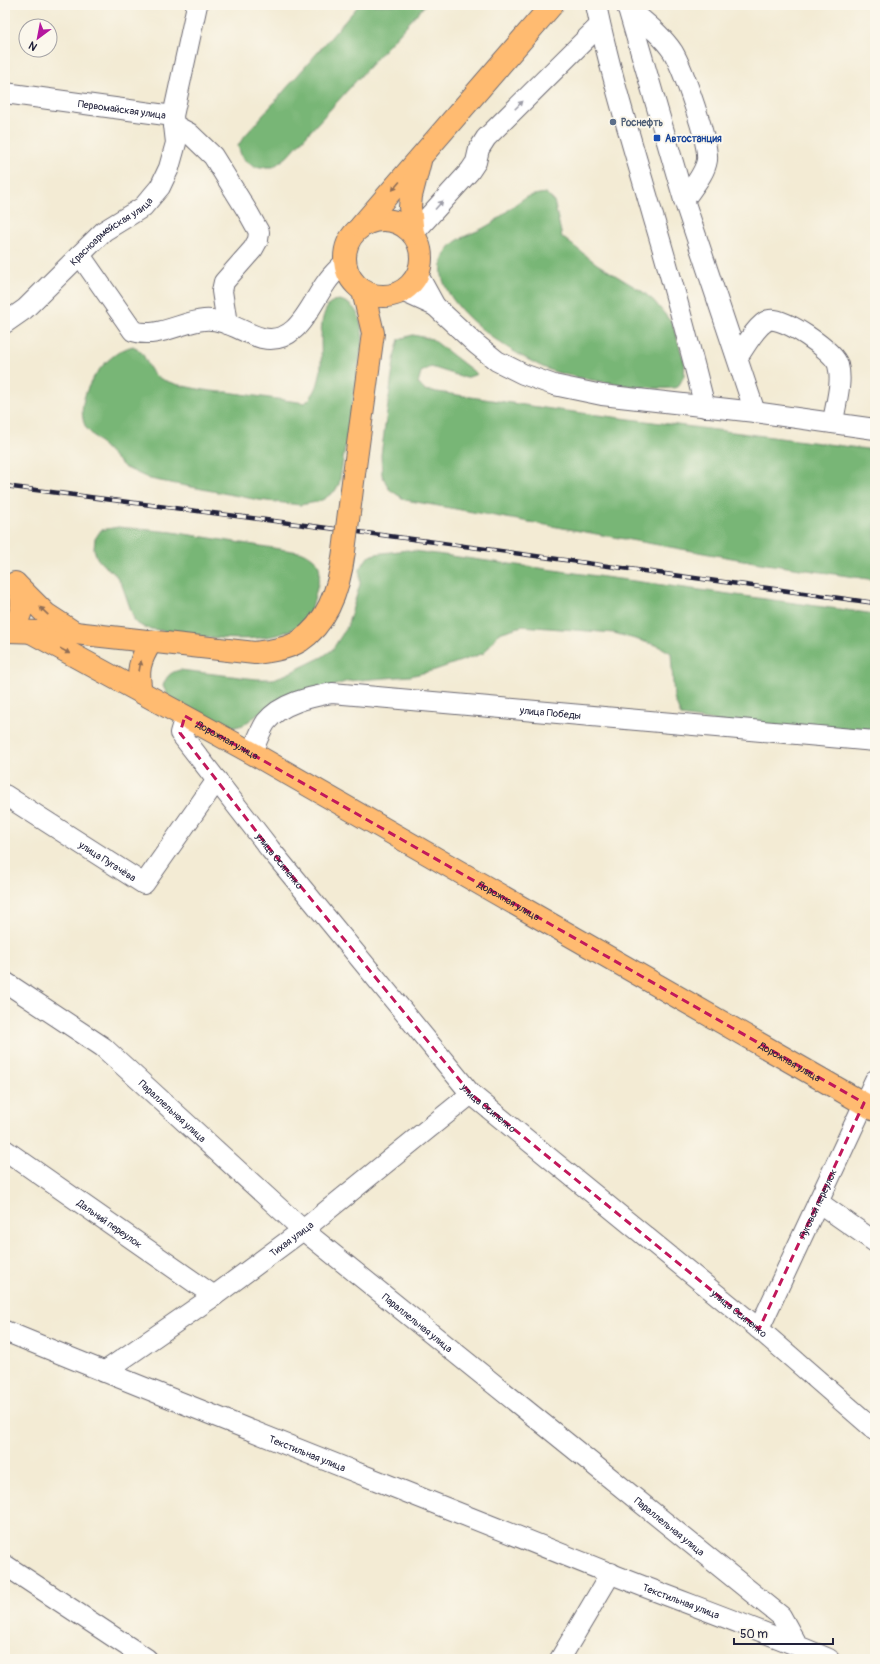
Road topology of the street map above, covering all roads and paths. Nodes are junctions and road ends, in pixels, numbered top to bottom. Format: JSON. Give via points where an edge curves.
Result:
{"nodes":[{"id":1,"x":197,"y":5,"type":"edge"},
{"id":2,"x":552,"y":5,"type":"edge"},
{"id":3,"x":596,"y":5,"type":"edge"},
{"id":4,"x":627,"y":6,"type":"edge"},
{"id":5,"x":600,"y":25,"type":"junction"},
{"id":6,"x":5,"y":93,"type":"edge"},
{"id":7,"x":174,"y":120,"type":"junction"},
{"id":8,"x":421,"y":156,"type":"junction"},
{"id":9,"x":684,"y":200,"type":"junction"},
{"id":10,"x":362,"y":226,"type":"junction"},
{"id":11,"x":413,"y":234,"type":"junction"},
{"id":12,"x":80,"y":255,"type":"junction"},
{"id":13,"x":344,"y":263,"type":"junction"},
{"id":14,"x":418,"y":275,"type":"junction"},
{"id":15,"x":363,"y":291,"type":"junction"},
{"id":16,"x":400,"y":293,"type":"junction"},
{"id":17,"x":435,"y":306,"type":"junction"},
{"id":18,"x":5,"y":323,"type":"edge"},
{"id":19,"x":227,"y":324,"type":"junction"},
{"id":20,"x":373,"y":333,"type":"junction"},
{"id":21,"x":738,"y":357,"type":"junction"},
{"id":22,"x":705,"y":407,"type":"junction"},
{"id":23,"x":754,"y":412,"type":"junction"},
{"id":24,"x":832,"y":423,"type":"junction"},
{"id":25,"x":875,"y":429,"type":"edge"},
{"id":26,"x":11,"y":579,"type":"edge"},
{"id":27,"x":6,"y":631,"type":"edge"},
{"id":28,"x":31,"y":632,"type":"junction"},
{"id":29,"x":75,"y":633,"type":"junction"},
{"id":30,"x":151,"y":642,"type":"junction"},
{"id":31,"x":141,"y":692,"type":"junction"},
{"id":32,"x":184,"y":716,"type":"junction"},
{"id":33,"x":875,"y":741,"type":"edge"},
{"id":34,"x":252,"y":753,"type":"junction"},
{"id":35,"x":216,"y":780,"type":"junction"},
{"id":36,"x":5,"y":795,"type":"edge"},
{"id":37,"x":5,"y":982,"type":"edge"},
{"id":38,"x":875,"y":1080,"type":"edge"},
{"id":39,"x":471,"y":1094,"type":"junction"},
{"id":40,"x":870,"y":1107,"type":"edge"},
{"id":41,"x":5,"y":1150,"type":"edge"},
{"id":42,"x":818,"y":1202,"type":"junction"},
{"id":43,"x":303,"y":1230,"type":"junction"},
{"id":44,"x":875,"y":1242,"type":"edge"},
{"id":45,"x":214,"y":1296,"type":"junction"},
{"id":46,"x":759,"y":1328,"type":"junction"},
{"id":47,"x":5,"y":1331,"type":"edge"},
{"id":48,"x":104,"y":1372,"type":"junction"},
{"id":49,"x":875,"y":1430,"type":"edge"},
{"id":50,"x":5,"y":1565,"type":"edge"},
{"id":51,"x":611,"y":1573,"type":"junction"},
{"id":52,"x":797,"y":1645,"type":"junction"},
{"id":53,"x":147,"y":1659,"type":"edge"},
{"id":54,"x":560,"y":1659,"type":"edge"},
{"id":55,"x":829,"y":1659,"type":"edge"}],
"edges":[{"from":1,"to":7,"type":"street","name":"Первомайская улица"},
{"from":2,"to":8,"type":"main road"},
{"from":3,"to":5,"type":"street"},
{"from":4,"to":9,"type":"street"},
{"from":4,"to":9,"type":"street","via":[[673,52],[705,138],[707,161]]},
{"from":11,"to":5,"type":"street","one_way":true,"via":[[470,171],[486,138]]},
{"from":5,"to":22,"type":"street"},
{"from":6,"to":7,"type":"street","name":"Первомайская улица"},
{"from":7,"to":12,"type":"street","name":"Красноармейская улица","via":[[176,143],[160,187],[143,207],[104,231]]},
{"from":7,"to":19,"type":"street","via":[[213,156],[259,232],[253,249],[224,282],[222,291]]},
{"from":8,"to":10,"type":"main road","one_way":true},
{"from":8,"to":11,"type":"main road","via":[[411,196]]},
{"from":9,"to":21,"type":"street"},
{"from":10,"to":11,"type":"main road","via":[[375,220],[389,220],[402,225]]},
{"from":10,"to":13,"type":"main road","via":[[351,236],[345,249]]},
{"from":11,"to":14,"type":"main road","via":[[420,247],[422,261]]},
{"from":12,"to":18,"type":"street","name":"Красноармейская улица","via":[[25,309]]},
{"from":12,"to":19,"type":"street","via":[[133,331],[156,332],[207,320]]},
{"from":13,"to":15,"type":"main road","via":[[349,276]]},
{"from":13,"to":19,"type":"street","via":[[326,282],[295,330],[274,338],[262,338]]},
{"from":14,"to":16,"type":"main road","via":[[410,286]]},
{"from":14,"to":17,"type":"street"},
{"from":15,"to":16,"type":"main road","via":[[384,297]]},
{"from":15,"to":20,"type":"main road"},
{"from":16,"to":17,"type":"street"},
{"from":16,"to":20,"type":"main road"},
{"from":17,"to":22,"type":"street","via":[[497,361],[523,374],[554,385],[602,394]]},
{"from":20,"to":30,"type":"main road","bridge":true,"via":[[341,572],[330,607],[318,624],[300,641],[278,650],[256,653]]},
{"from":21,"to":23,"type":"street"},
{"from":21,"to":24,"type":"street","via":[[761,325],[769,320],[781,321],[798,330],[832,355],[837,363],[840,374]]},
{"from":22,"to":23,"type":"street"},
{"from":23,"to":24,"type":"street"},
{"from":24,"to":25,"type":"street"},
{"from":26,"to":27,"type":"main road","via":[[21,594],[22,605],[21,614],[15,624]]},
{"from":29,"to":26,"type":"main road","one_way":true,"via":[[46,614]]},
{"from":27,"to":28,"type":"main road"},
{"from":28,"to":29,"type":"main road"},
{"from":28,"to":31,"type":"main road","name":"Дорожная улица","one_way":true},
{"from":29,"to":30,"type":"main road"},
{"from":31,"to":30,"type":"main road","one_way":true,"via":[[138,671]]},
{"from":31,"to":32,"type":"main road","name":"Дорожная улица"},
{"from":32,"to":34,"type":"main road","name":"Дорожная улица"},
{"from":32,"to":35,"type":"street","name":"улица Осипенко","via":[[180,733]]},
{"from":33,"to":34,"type":"street","name":"улица Победы","via":[[332,693],[318,695],[278,711],[262,729]]},
{"from":34,"to":40,"type":"main road","name":"Дорожная улица"},
{"from":35,"to":36,"type":"street","name":"улица Пугачёва","via":[[144,884]]},
{"from":35,"to":39,"type":"street","name":"улица Осипенко"},
{"from":37,"to":43,"type":"street","name":"Параллельная улица","via":[[103,1047]]},
{"from":38,"to":40,"type":"street","name":"Луговой переулок"},
{"from":39,"to":43,"type":"street","name":"Тихая улица"},
{"from":39,"to":46,"type":"street","name":"улица Осипенко"},
{"from":40,"to":42,"type":"street","name":"Луговой переулок"},
{"from":41,"to":45,"type":"street","name":"Дальний переулок"},
{"from":42,"to":44,"type":"street"},
{"from":42,"to":46,"type":"street","name":"Луговой переулок"},
{"from":43,"to":45,"type":"street","name":"Тихая улица"},
{"from":43,"to":52,"type":"street","name":"Параллельная улица","via":[[781,1616]]},
{"from":45,"to":48,"type":"street","name":"Тихая улица"},
{"from":46,"to":49,"type":"street","name":"улица Осипенко"},
{"from":47,"to":48,"type":"street","name":"Текстильная улица"},
{"from":48,"to":51,"type":"street","name":"Текстильная улица"},
{"from":50,"to":53,"type":"street"},
{"from":51,"to":52,"type":"street","name":"Текстильная улица"},
{"from":51,"to":54,"type":"street"},
{"from":52,"to":55,"type":"street"}]}
